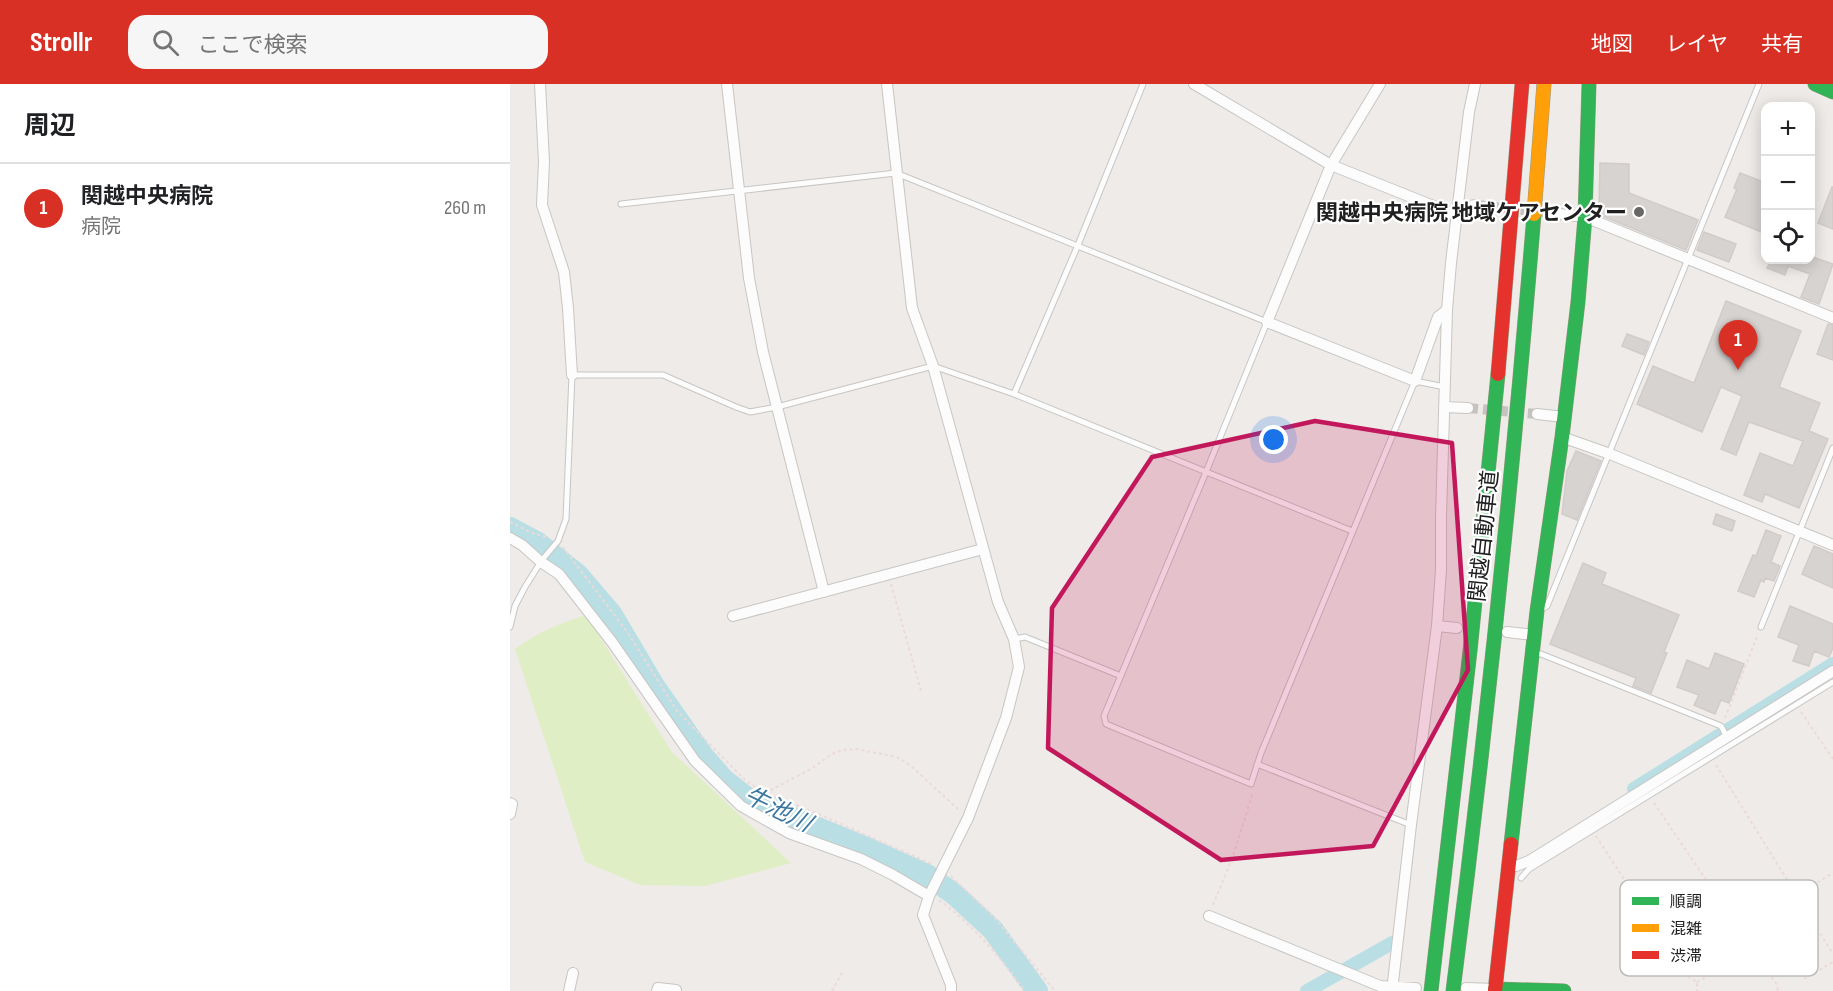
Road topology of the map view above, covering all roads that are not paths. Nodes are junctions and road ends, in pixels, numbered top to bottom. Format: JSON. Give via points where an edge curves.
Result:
{"nodes":[{"id":1,"x":540,"y":84,"type":"edge"},
{"id":2,"x":727,"y":84,"type":"edge"},
{"id":3,"x":887,"y":84,"type":"edge"},
{"id":4,"x":1143,"y":84,"type":"edge"},
{"id":5,"x":1194,"y":84,"type":"edge"},
{"id":6,"x":1380,"y":84,"type":"edge"},
{"id":7,"x":1475,"y":84,"type":"edge"},
{"id":8,"x":1522,"y":84,"type":"edge"},
{"id":9,"x":1544,"y":84,"type":"edge"},
{"id":10,"x":1589,"y":84,"type":"edge"},
{"id":11,"x":1759,"y":84,"type":"edge"},
{"id":12,"x":1815,"y":84,"type":"edge"},
{"id":13,"x":1833,"y":90,"type":"edge"},
{"id":14,"x":1330,"y":165,"type":"junction"},
{"id":15,"x":896,"y":173,"type":"junction"},
{"id":16,"x":739,"y":190,"type":"junction"},
{"id":17,"x":621,"y":204,"type":"dead end"},
{"id":18,"x":1476,"y":205,"type":"tunnel mouth"},
{"id":19,"x":1458,"y":208,"type":"junction"},
{"id":20,"x":1559,"y":214,"type":"tunnel mouth"},
{"id":21,"x":1585,"y":217,"type":"junction"},
{"id":22,"x":1078,"y":245,"type":"junction"},
{"id":23,"x":1688,"y":260,"type":"junction"},
{"id":24,"x":1448,"y":310,"type":"junction"},
{"id":25,"x":1833,"y":318,"type":"edge"},
{"id":26,"x":1267,"y":321,"type":"junction"},
{"id":27,"x":933,"y":366,"type":"junction"},
{"id":28,"x":572,"y":375,"type":"junction"},
{"id":29,"x":1415,"y":381,"type":"junction"},
{"id":30,"x":1445,"y":387,"type":"junction"},
{"id":31,"x":1014,"y":394,"type":"junction"},
{"id":32,"x":777,"y":407,"type":"junction"},
{"id":33,"x":1444,"y":407,"type":"junction"},
{"id":34,"x":1467,"y":408,"type":"tunnel mouth"},
{"id":35,"x":1537,"y":414,"type":"tunnel mouth"},
{"id":36,"x":1564,"y":417,"type":"junction"},
{"id":37,"x":1562,"y":437,"type":"junction"},
{"id":38,"x":1833,"y":448,"type":"edge"},
{"id":39,"x":1610,"y":454,"type":"junction"},
{"id":40,"x":1206,"y":472,"type":"junction"},
{"id":41,"x":1352,"y":531,"type":"junction"},
{"id":42,"x":1800,"y":532,"type":"junction"},
{"id":43,"x":510,"y":538,"type":"edge"},
{"id":44,"x":1833,"y":545,"type":"edge"},
{"id":45,"x":983,"y":549,"type":"junction"},
{"id":46,"x":541,"y":562,"type":"junction"},
{"id":47,"x":824,"y":592,"type":"junction"},
{"id":48,"x":1536,"y":611,"type":"junction"},
{"id":49,"x":733,"y":616,"type":"dead end"},
{"id":50,"x":1437,"y":626,"type":"junction"},
{"id":51,"x":510,"y":627,"type":"edge"},
{"id":52,"x":1457,"y":627,"type":"dead end"},
{"id":53,"x":1761,"y":627,"type":"road end"},
{"id":54,"x":1507,"y":632,"type":"dead end"},
{"id":55,"x":1534,"y":635,"type":"junction"},
{"id":56,"x":1014,"y":639,"type":"junction"},
{"id":57,"x":1532,"y":653,"type":"junction"},
{"id":58,"x":1833,"y":671,"type":"edge"},
{"id":59,"x":1121,"y":676,"type":"junction"},
{"id":60,"x":1833,"y":682,"type":"edge"},
{"id":61,"x":1727,"y":737,"type":"junction"},
{"id":62,"x":1257,"y":764,"type":"junction"},
{"id":63,"x":510,"y":804,"type":"edge"},
{"id":64,"x":510,"y":814,"type":"edge"},
{"id":65,"x":1411,"y":825,"type":"junction"},
{"id":66,"x":1508,"y":866,"type":"junction"},
{"id":67,"x":1521,"y":878,"type":"dead end"},
{"id":68,"x":930,"y":893,"type":"junction"},
{"id":69,"x":1209,"y":916,"type":"road end"},
{"id":70,"x":573,"y":973,"type":"dead end"},
{"id":71,"x":1416,"y":988,"type":"dead end"},
{"id":72,"x":1393,"y":989,"type":"edge"},
{"id":73,"x":676,"y":990,"type":"edge"},
{"id":74,"x":1460,"y":990,"type":"edge"},
{"id":75,"x":1495,"y":990,"type":"edge"},
{"id":76,"x":569,"y":991,"type":"edge"},
{"id":77,"x":657,"y":991,"type":"edge"},
{"id":78,"x":951,"y":991,"type":"edge"},
{"id":79,"x":1431,"y":991,"type":"edge"},
{"id":80,"x":1564,"y":991,"type":"edge"}],
"edges":[{"from":1,"to":28,"type":"street","via":[[542,205],[564,272]]},
{"from":2,"to":16,"type":"street"},
{"from":3,"to":15,"type":"street"},
{"from":4,"to":22,"type":"lane"},
{"from":5,"to":14,"type":"street"},
{"from":6,"to":14,"type":"street"},
{"from":7,"to":19,"type":"street"},
{"from":8,"to":79,"type":"main road","name":"関越自動車道","via":[[1496,395]]},
{"from":9,"to":74,"type":"main road","name":"関越自動車道","via":[[1519,398]]},
{"from":10,"to":21,"type":"main road"},
{"from":11,"to":23,"type":"lane"},
{"from":12,"to":13,"type":"main road"},
{"from":14,"to":19,"type":"street","via":[[1451,213]]},
{"from":14,"to":26,"type":"street"},
{"from":15,"to":16,"type":"lane"},
{"from":15,"to":22,"type":"lane"},
{"from":15,"to":27,"type":"street","via":[[912,308]]},
{"from":16,"to":17,"type":"lane"},
{"from":16,"to":32,"type":"street","via":[[749,278]]},
{"from":18,"to":19,"type":"street"},
{"from":19,"to":24,"type":"street"},
{"from":20,"to":21,"type":"street"},
{"from":21,"to":23,"type":"street"},
{"from":21,"to":36,"type":"main road"},
{"from":22,"to":26,"type":"lane"},
{"from":22,"to":31,"type":"lane"},
{"from":23,"to":25,"type":"street"},
{"from":23,"to":39,"type":"lane"},
{"from":24,"to":29,"type":"street","via":[[1438,317]]},
{"from":24,"to":30,"type":"street"},
{"from":26,"to":29,"type":"street"},
{"from":26,"to":40,"type":"lane"},
{"from":27,"to":31,"type":"lane"},
{"from":27,"to":32,"type":"lane"},
{"from":27,"to":45,"type":"street"},
{"from":28,"to":32,"type":"lane","via":[[663,375],[750,412]]},
{"from":28,"to":46,"type":"lane","via":[[566,519],[558,541]]},
{"from":29,"to":30,"type":"lane"},
{"from":29,"to":41,"type":"lane"},
{"from":30,"to":33,"type":"street"},
{"from":31,"to":40,"type":"lane"},
{"from":32,"to":47,"type":"street"},
{"from":33,"to":34,"type":"street"},
{"from":33,"to":50,"type":"street"},
{"from":35,"to":36,"type":"street"},
{"from":36,"to":37,"type":"main road"},
{"from":37,"to":39,"type":"street"},
{"from":37,"to":48,"type":"main road"},
{"from":38,"to":42,"type":"lane"},
{"from":39,"to":42,"type":"street"},
{"from":39,"to":48,"type":"lane","via":[[1547,606]]},
{"from":40,"to":41,"type":"lane"},
{"from":40,"to":59,"type":"lane"},
{"from":41,"to":62,"type":"lane"},
{"from":42,"to":44,"type":"street"},
{"from":42,"to":53,"type":"lane"},
{"from":43,"to":46,"type":"street"},
{"from":45,"to":47,"type":"street"},
{"from":45,"to":56,"type":"street","via":[[998,602]]},
{"from":46,"to":51,"type":"lane","via":[[520,596]]},
{"from":46,"to":68,"type":"street","via":[[560,574],[694,761],[741,806],[789,833],[861,860]]},
{"from":47,"to":49,"type":"street"},
{"from":48,"to":55,"type":"main road"},
{"from":50,"to":52,"type":"street"},
{"from":50,"to":65,"type":"street"},
{"from":54,"to":55,"type":"street"},
{"from":55,"to":57,"type":"main road"},
{"from":56,"to":59,"type":"lane","via":[[1025,637]]},
{"from":56,"to":68,"type":"street","via":[[1019,667],[1014,692],[968,818]]},
{"from":57,"to":61,"type":"lane","via":[[1721,726]]},
{"from":57,"to":66,"type":"main road"},
{"from":58,"to":61,"type":"street"},
{"from":59,"to":62,"type":"lane","via":[[1104,716],[1106,724],[1251,784]]},
{"from":60,"to":67,"type":"lane","via":[[1529,869]]},
{"from":61,"to":66,"type":"street","via":[[1529,861]]},
{"from":62,"to":65,"type":"lane"},
{"from":63,"to":64,"type":"street"},
{"from":65,"to":72,"type":"street"},
{"from":66,"to":75,"type":"main road"},
{"from":68,"to":78,"type":"street","via":[[923,915]]},
{"from":69,"to":72,"type":"street"},
{"from":70,"to":76,"type":"street"},
{"from":71,"to":72,"type":"street"},
{"from":73,"to":77,"type":"street"},
{"from":74,"to":75,"type":"street"},
{"from":75,"to":80,"type":"main road"}]}
